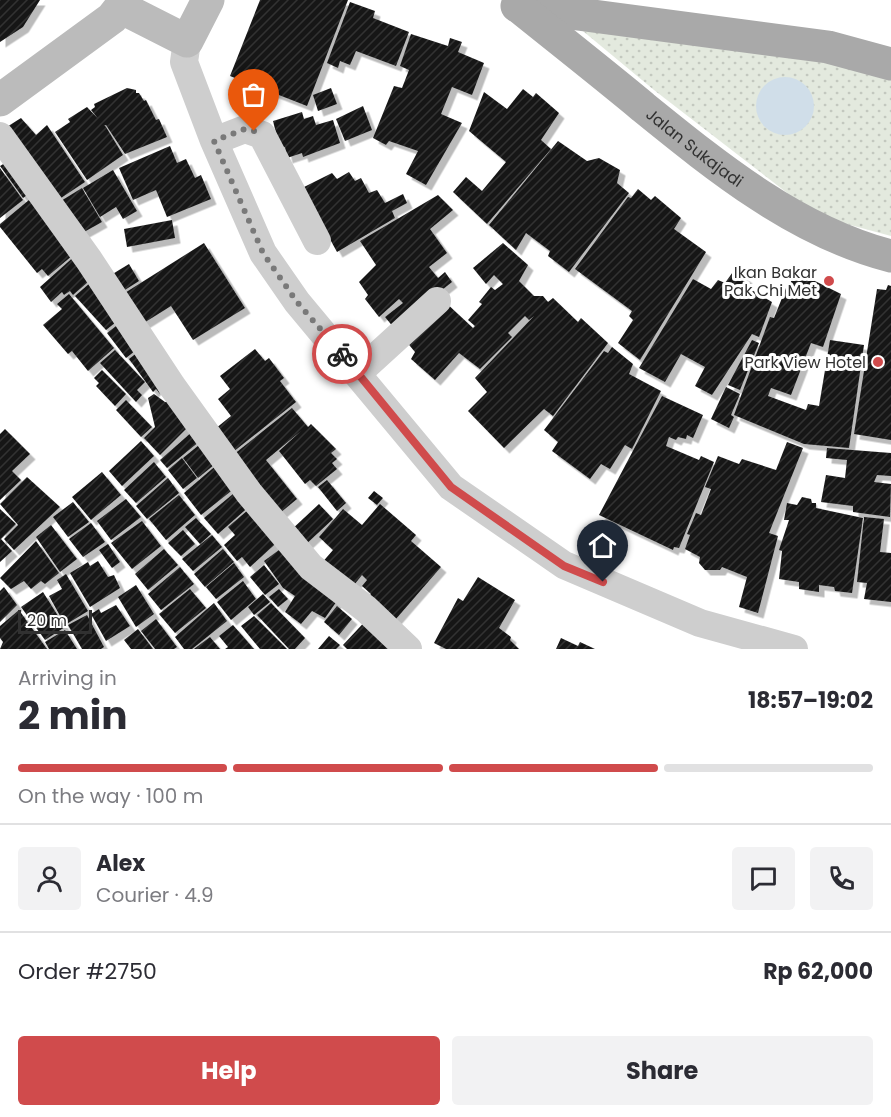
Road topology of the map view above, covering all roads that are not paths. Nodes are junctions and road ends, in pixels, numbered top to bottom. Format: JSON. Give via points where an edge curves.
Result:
{"nodes":[{"id":1,"x":208,"y":0,"type":"edge"},
{"id":2,"x":511,"y":3,"type":"edge"},
{"id":3,"x":124,"y":4,"type":"edge"},
{"id":4,"x":187,"y":42,"type":"junction"},
{"id":5,"x":891,"y":64,"type":"edge"},
{"id":6,"x":0,"y":100,"type":"edge"},
{"id":7,"x":0,"y":136,"type":"edge"},
{"id":8,"x":214,"y":141,"type":"junction"},
{"id":9,"x":317,"y":241,"type":"dead end"},
{"id":10,"x":891,"y":256,"type":"edge"},
{"id":11,"x":437,"y":302,"type":"dead end"},
{"id":12,"x":358,"y":373,"type":"junction"},
{"id":13,"x":408,"y":649,"type":"edge"},
{"id":14,"x":795,"y":649,"type":"edge"}],
"edges":[{"from":1,"to":4,"type":"street"},
{"from":2,"to":5,"type":"main road","name":"Jalan Sukajadi","via":[[828,47]]},
{"from":2,"to":10,"type":"main road","name":"Jalan Sukajadi","via":[[759,194],[836,238]]},
{"from":3,"to":4,"type":"street"},
{"from":3,"to":6,"type":"street","via":[[112,18]]},
{"from":4,"to":8,"type":"street","via":[[184,62]]},
{"from":7,"to":13,"type":"street","via":[[249,493],[311,567],[366,609]]},
{"from":8,"to":9,"type":"street","via":[[245,129],[262,135]]},
{"from":8,"to":12,"type":"street","via":[[263,253],[297,302]]},
{"from":11,"to":12,"type":"street"},
{"from":12,"to":14,"type":"street","via":[[451,487],[564,566],[700,623]]}]}
